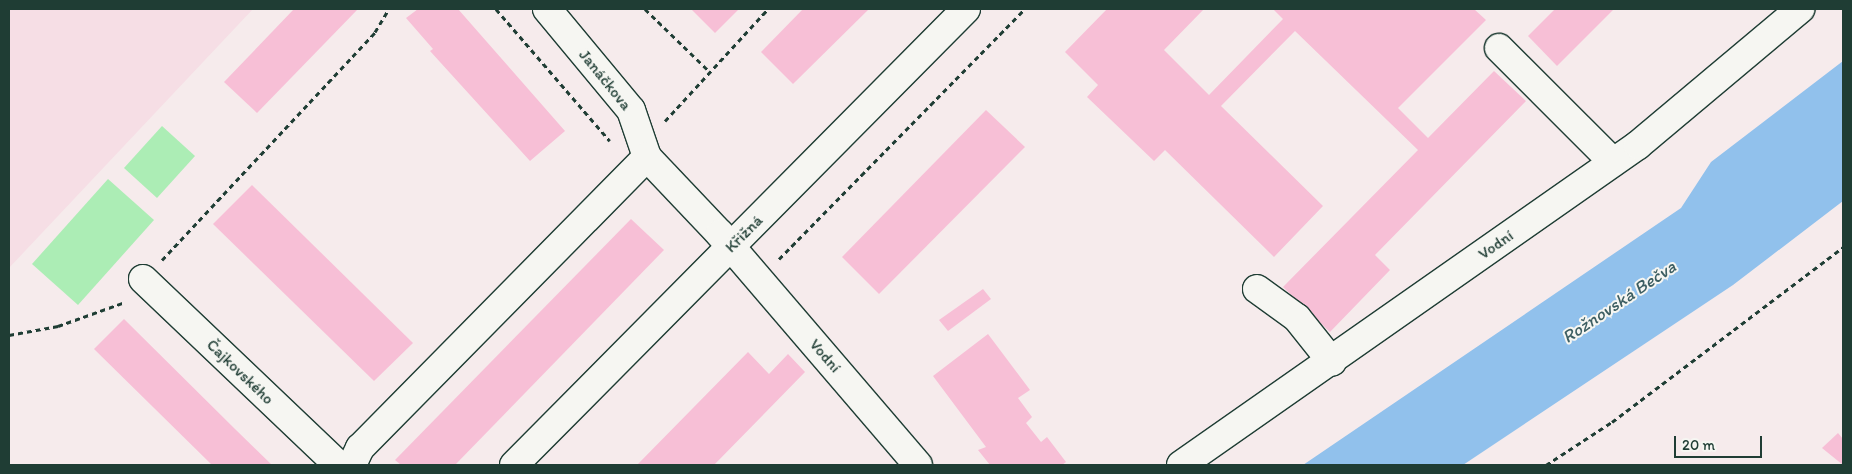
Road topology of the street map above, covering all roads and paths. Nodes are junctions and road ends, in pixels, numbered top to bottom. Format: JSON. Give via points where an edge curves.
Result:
{"nodes":[{"id":1,"x":389,"y":9,"type":"edge"},
{"id":2,"x":496,"y":9,"type":"edge"},
{"id":3,"x":547,"y":9,"type":"edge"},
{"id":4,"x":645,"y":9,"type":"edge"},
{"id":5,"x":768,"y":9,"type":"edge"},
{"id":6,"x":966,"y":9,"type":"edge"},
{"id":7,"x":1025,"y":9,"type":"edge"},
{"id":8,"x":1800,"y":9,"type":"edge"},
{"id":9,"x":1499,"y":48,"type":"dead end"},
{"id":10,"x":708,"y":70,"type":"junction"},
{"id":11,"x":641,"y":157,"type":"junction"},
{"id":12,"x":1613,"y":162,"type":"junction"},
{"id":13,"x":731,"y":246,"type":"junction"},
{"id":14,"x":1843,"y":247,"type":"edge"},
{"id":15,"x":754,"y":273,"type":"junction"},
{"id":16,"x":143,"y":279,"type":"junction"},
{"id":17,"x":1257,"y":290,"type":"dead end"},
{"id":18,"x":9,"y":335,"type":"edge"},
{"id":19,"x":1332,"y":362,"type":"junction"},
{"id":20,"x":521,"y":463,"type":"edge"},
{"id":21,"x":338,"y":465,"type":"edge"},
{"id":22,"x":352,"y":465,"type":"edge"},
{"id":23,"x":918,"y":465,"type":"edge"},
{"id":24,"x":1180,"y":465,"type":"edge"},
{"id":25,"x":1546,"y":465,"type":"edge"}],
"edges":[{"from":1,"to":16,"type":"path","via":[[375,32]]},
{"from":2,"to":11,"type":"path"},
{"from":3,"to":11,"type":"street","name":"Janáčkova","via":[[631,110]]},
{"from":4,"to":10,"type":"path"},
{"from":5,"to":10,"type":"path"},
{"from":6,"to":13,"type":"street","name":"Křižná"},
{"from":7,"to":15,"type":"path","via":[[769,270]]},
{"from":8,"to":12,"type":"street","name":"Vodní"},
{"from":9,"to":12,"type":"street"},
{"from":10,"to":11,"type":"path"},
{"from":11,"to":13,"type":"street","name":"Janáčkova"},
{"from":11,"to":22,"type":"street","via":[[360,448]]},
{"from":12,"to":19,"type":"street","name":"Vodní"},
{"from":13,"to":15,"type":"street","name":"Vodní"},
{"from":13,"to":20,"type":"street","name":"Křižná"},
{"from":14,"to":25,"type":"path","via":[[1612,422]]},
{"from":15,"to":23,"type":"street","name":"Vodní"},
{"from":16,"to":18,"type":"path","via":[[121,306],[58,326]]},
{"from":16,"to":21,"type":"street","name":"Čajkovského"},
{"from":17,"to":19,"type":"street","via":[[1297,318]]},
{"from":19,"to":24,"type":"street","name":"Vodní"}]}
